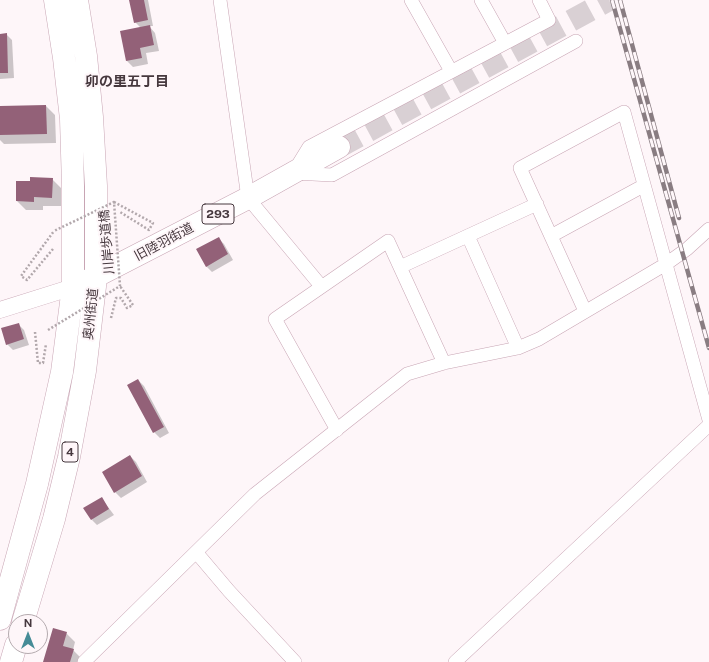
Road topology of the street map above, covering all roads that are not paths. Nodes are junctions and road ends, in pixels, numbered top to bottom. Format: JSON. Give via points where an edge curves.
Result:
{"nodes":[{"id":1,"x":55,"y":0,"type":"edge"},
{"id":2,"x":77,"y":0,"type":"edge"},
{"id":3,"x":220,"y":0,"type":"edge"},
{"id":4,"x":411,"y":0,"type":"edge"},
{"id":5,"x":481,"y":0,"type":"edge"},
{"id":6,"x":539,"y":0,"type":"edge"},
{"id":7,"x":576,"y":41,"type":"dead end"},
{"id":8,"x":504,"y":43,"type":"junction"},
{"id":9,"x":451,"y":71,"type":"junction"},
{"id":10,"x":339,"y":148,"type":"tunnel mouth"},
{"id":11,"x":293,"y":173,"type":"junction"},
{"id":12,"x":643,"y":186,"type":"junction"},
{"id":13,"x":248,"y":198,"type":"junction"},
{"id":14,"x":537,"y":204,"type":"junction"},
{"id":15,"x":709,"y":229,"type":"edge"},
{"id":16,"x":468,"y":236,"type":"junction"},
{"id":17,"x":551,"y":236,"type":"junction"},
{"id":18,"x":666,"y":264,"type":"junction"},
{"id":19,"x":400,"y":267,"type":"junction"},
{"id":20,"x":96,"y":278,"type":"junction"},
{"id":21,"x":321,"y":286,"type":"junction"},
{"id":22,"x":73,"y":287,"type":"junction"},
{"id":23,"x":0,"y":310,"type":"edge"},
{"id":24,"x":585,"y":311,"type":"junction"},
{"id":25,"x":518,"y":348,"type":"junction"},
{"id":26,"x":444,"y":363,"type":"junction"},
{"id":27,"x":709,"y":420,"type":"edge"},
{"id":28,"x":709,"y":425,"type":"edge"},
{"id":29,"x":337,"y":430,"type":"junction"},
{"id":30,"x":196,"y":552,"type":"junction"},
{"id":31,"x":25,"y":614,"type":"edge"},
{"id":32,"x":0,"y":619,"type":"edge"},
{"id":33,"x":84,"y":662,"type":"edge"},
{"id":34,"x":295,"y":662,"type":"edge"},
{"id":35,"x":454,"y":662,"type":"edge"}],
"edges":[{"from":1,"to":22,"type":"highway","name":"奥州街道","number":"4","via":[[71,119]]},
{"from":2,"to":20,"type":"highway","name":"奥州街道","number":"4","via":[[92,117],[96,186]]},
{"from":3,"to":13,"type":"street"},
{"from":4,"to":9,"type":"street"},
{"from":5,"to":8,"type":"street"},
{"from":6,"to":8,"type":"street","via":[[549,20]]},
{"from":7,"to":11,"type":"street","via":[[332,175]]},
{"from":8,"to":9,"type":"street"},
{"from":9,"to":11,"type":"street","via":[[309,147]]},
{"from":10,"to":11,"type":"highway","name":"旧陸羽街道","number":"293"},
{"from":11,"to":13,"type":"highway","name":"旧陸羽街道","number":"293"},
{"from":12,"to":14,"type":"street","via":[[624,112],[520,168]]},
{"from":12,"to":17,"type":"street"},
{"from":12,"to":18,"type":"street"},
{"from":13,"to":20,"type":"highway","name":"旧陸羽街道","number":"293"},
{"from":13,"to":21,"type":"street"},
{"from":14,"to":16,"type":"street"},
{"from":14,"to":17,"type":"street"},
{"from":15,"to":18,"type":"street"},
{"from":16,"to":19,"type":"street"},
{"from":16,"to":25,"type":"street"},
{"from":17,"to":24,"type":"street"},
{"from":18,"to":24,"type":"street"},
{"from":18,"to":27,"type":"street"},
{"from":19,"to":21,"type":"street","via":[[388,241]]},
{"from":19,"to":26,"type":"street"},
{"from":20,"to":22,"type":"highway","name":"旧陸羽街道","number":"293"},
{"from":20,"to":31,"type":"highway","name":"奥州街道","number":"4","via":[[85,372],[69,457],[54,519]]},
{"from":21,"to":29,"type":"street","via":[[275,319]]},
{"from":22,"to":23,"type":"street"},
{"from":22,"to":32,"type":"highway","name":"奥州街道","number":"4","via":[[62,372],[41,469]]},
{"from":24,"to":25,"type":"street","via":[[539,339]]},
{"from":25,"to":26,"type":"street"},
{"from":26,"to":29,"type":"street","via":[[407,374]]},
{"from":28,"to":35,"type":"street"},
{"from":29,"to":30,"type":"street","via":[[255,494]]},
{"from":30,"to":33,"type":"street"},
{"from":30,"to":34,"type":"street","via":[[229,592]]}]}
